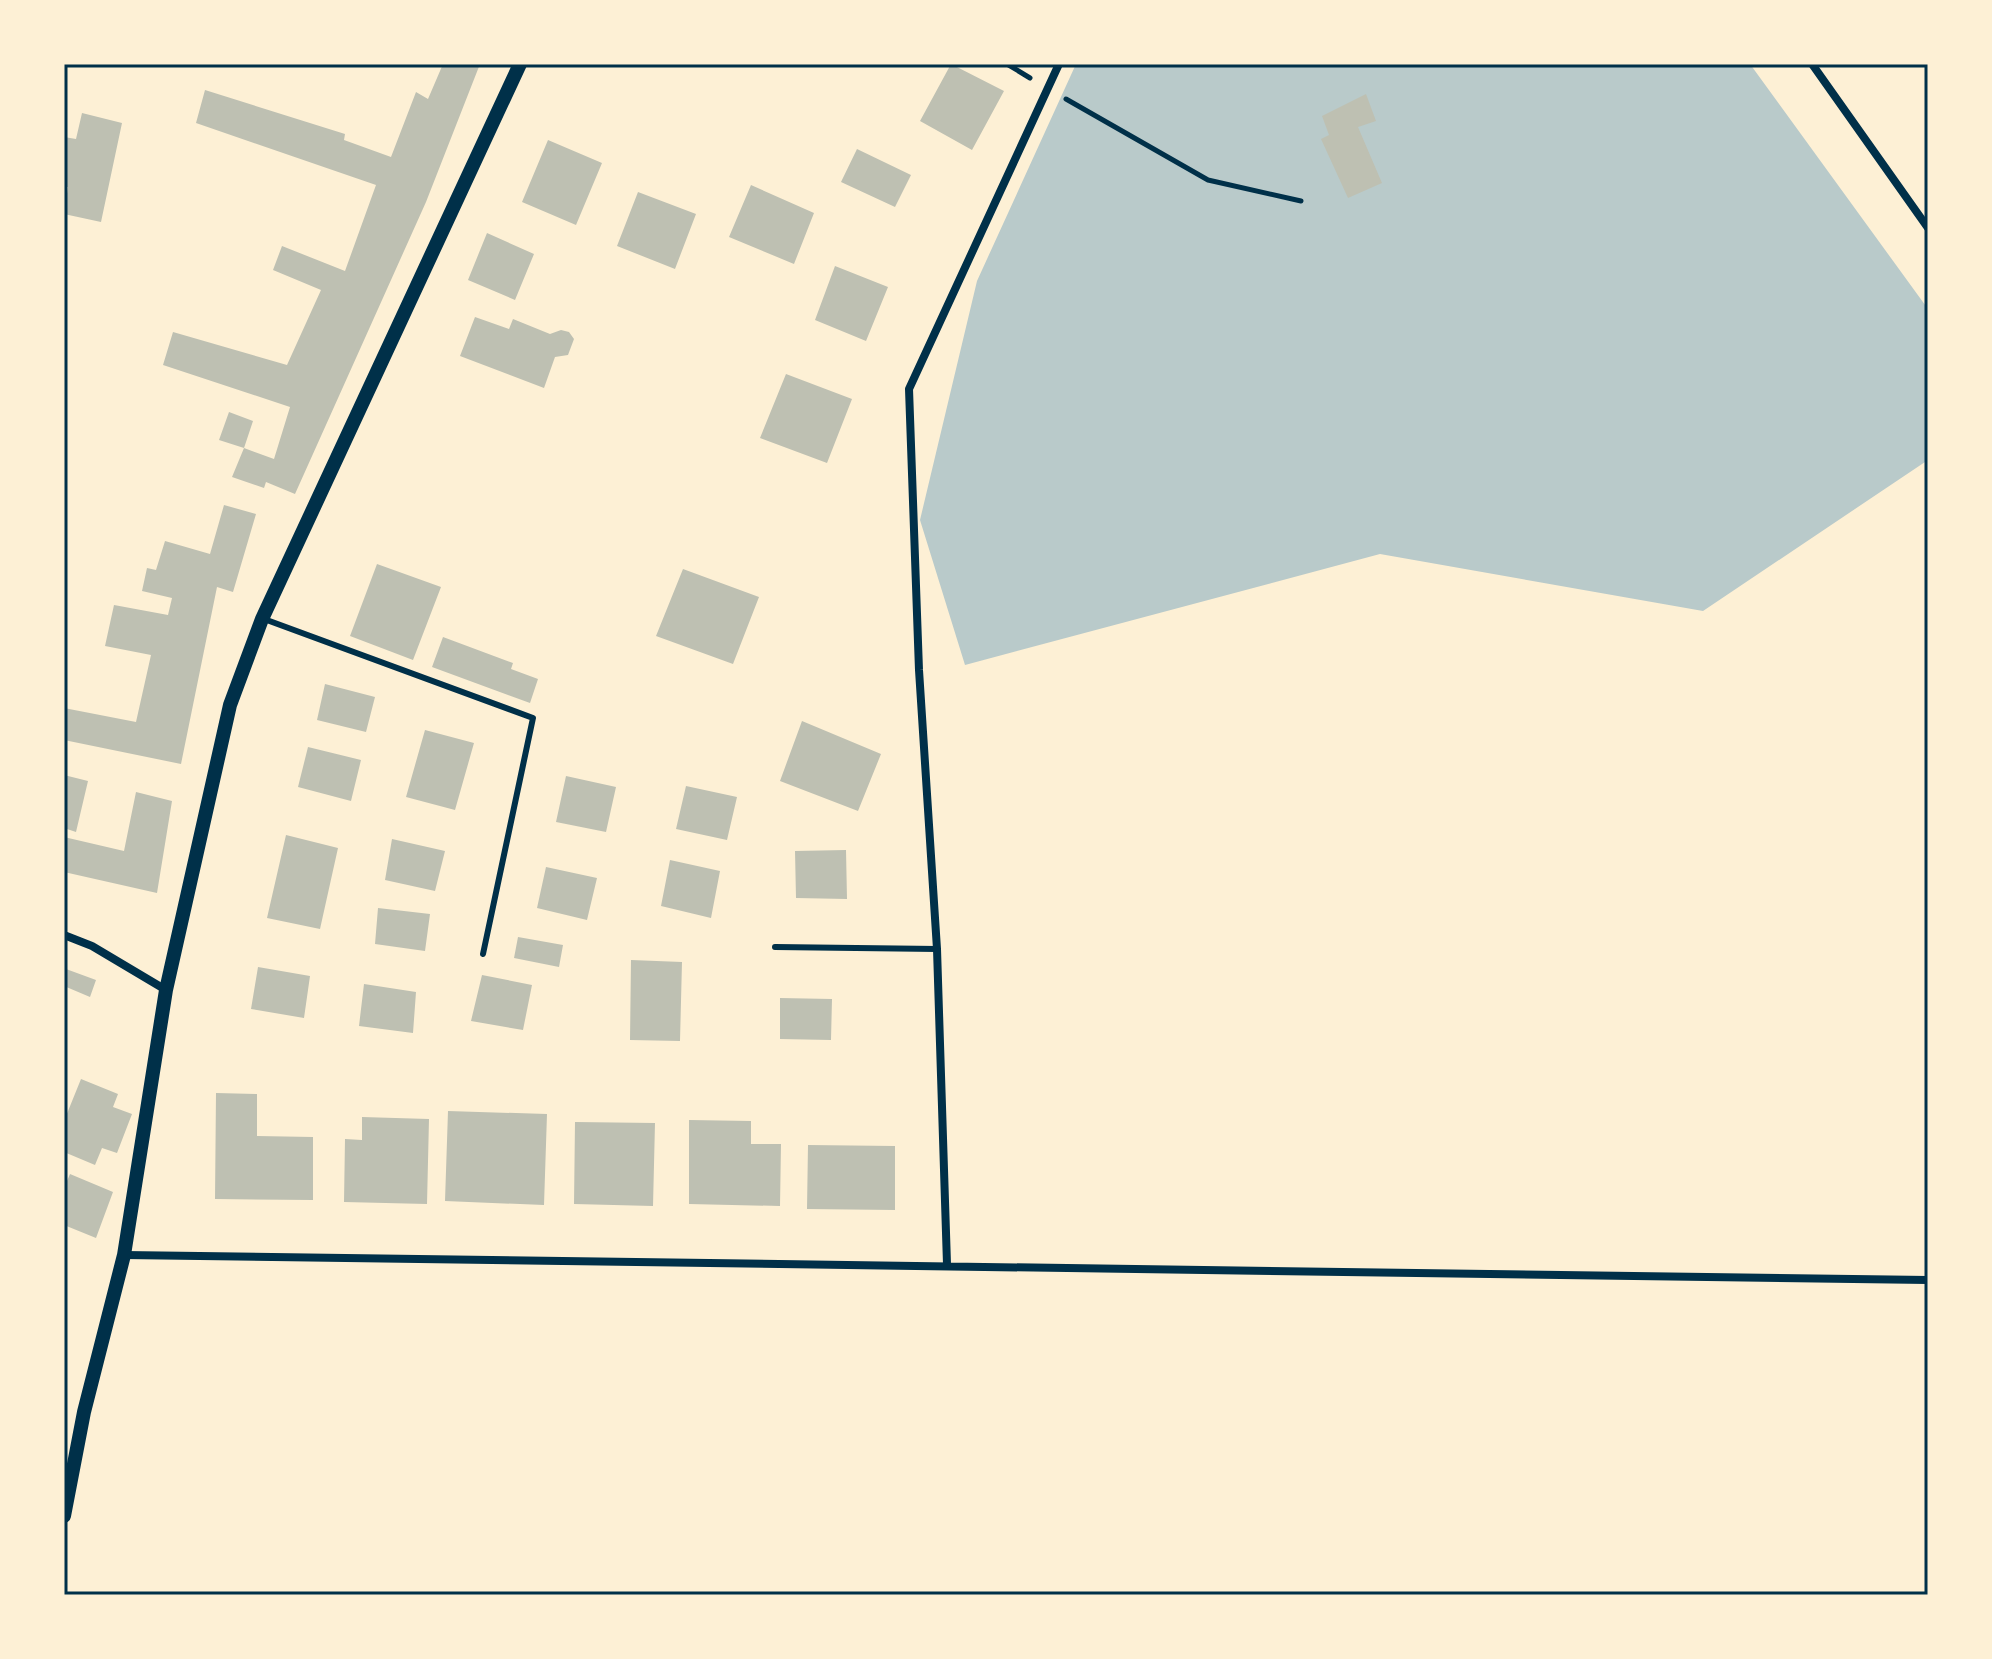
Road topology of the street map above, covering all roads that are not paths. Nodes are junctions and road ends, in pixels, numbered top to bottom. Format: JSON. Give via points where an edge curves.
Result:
{"nodes":[{"id":1,"x":520,"y":64,"type":"edge"},
{"id":2,"x":1059,"y":64,"type":"edge"},
{"id":3,"x":1812,"y":64,"type":"edge"},
{"id":4,"x":1928,"y":228,"type":"edge"},
{"id":5,"x":262,"y":619,"type":"junction"},
{"id":6,"x":64,"y":935,"type":"edge"},
{"id":7,"x":775,"y":947,"type":"dead end"},
{"id":8,"x":937,"y":949,"type":"junction"},
{"id":9,"x":483,"y":954,"type":"dead end"},
{"id":10,"x":166,"y":990,"type":"junction"},
{"id":11,"x":124,"y":1255,"type":"junction"},
{"id":12,"x":947,"y":1264,"type":"junction"},
{"id":13,"x":1928,"y":1280,"type":"edge"},
{"id":14,"x":65,"y":1513,"type":"edge"}],
"edges":[{"from":1,"to":5,"type":"street"},
{"from":2,"to":8,"type":"street","via":[[909,389],[919,670]]},
{"from":3,"to":4,"type":"street"},
{"from":5,"to":9,"type":"lane","via":[[533,718]]},
{"from":5,"to":10,"type":"street","via":[[230,705]]},
{"from":6,"to":10,"type":"street"},
{"from":7,"to":8,"type":"lane"},
{"from":8,"to":12,"type":"street"},
{"from":10,"to":11,"type":"street"},
{"from":11,"to":12,"type":"street"},
{"from":11,"to":14,"type":"street"},
{"from":12,"to":13,"type":"street"}]}
